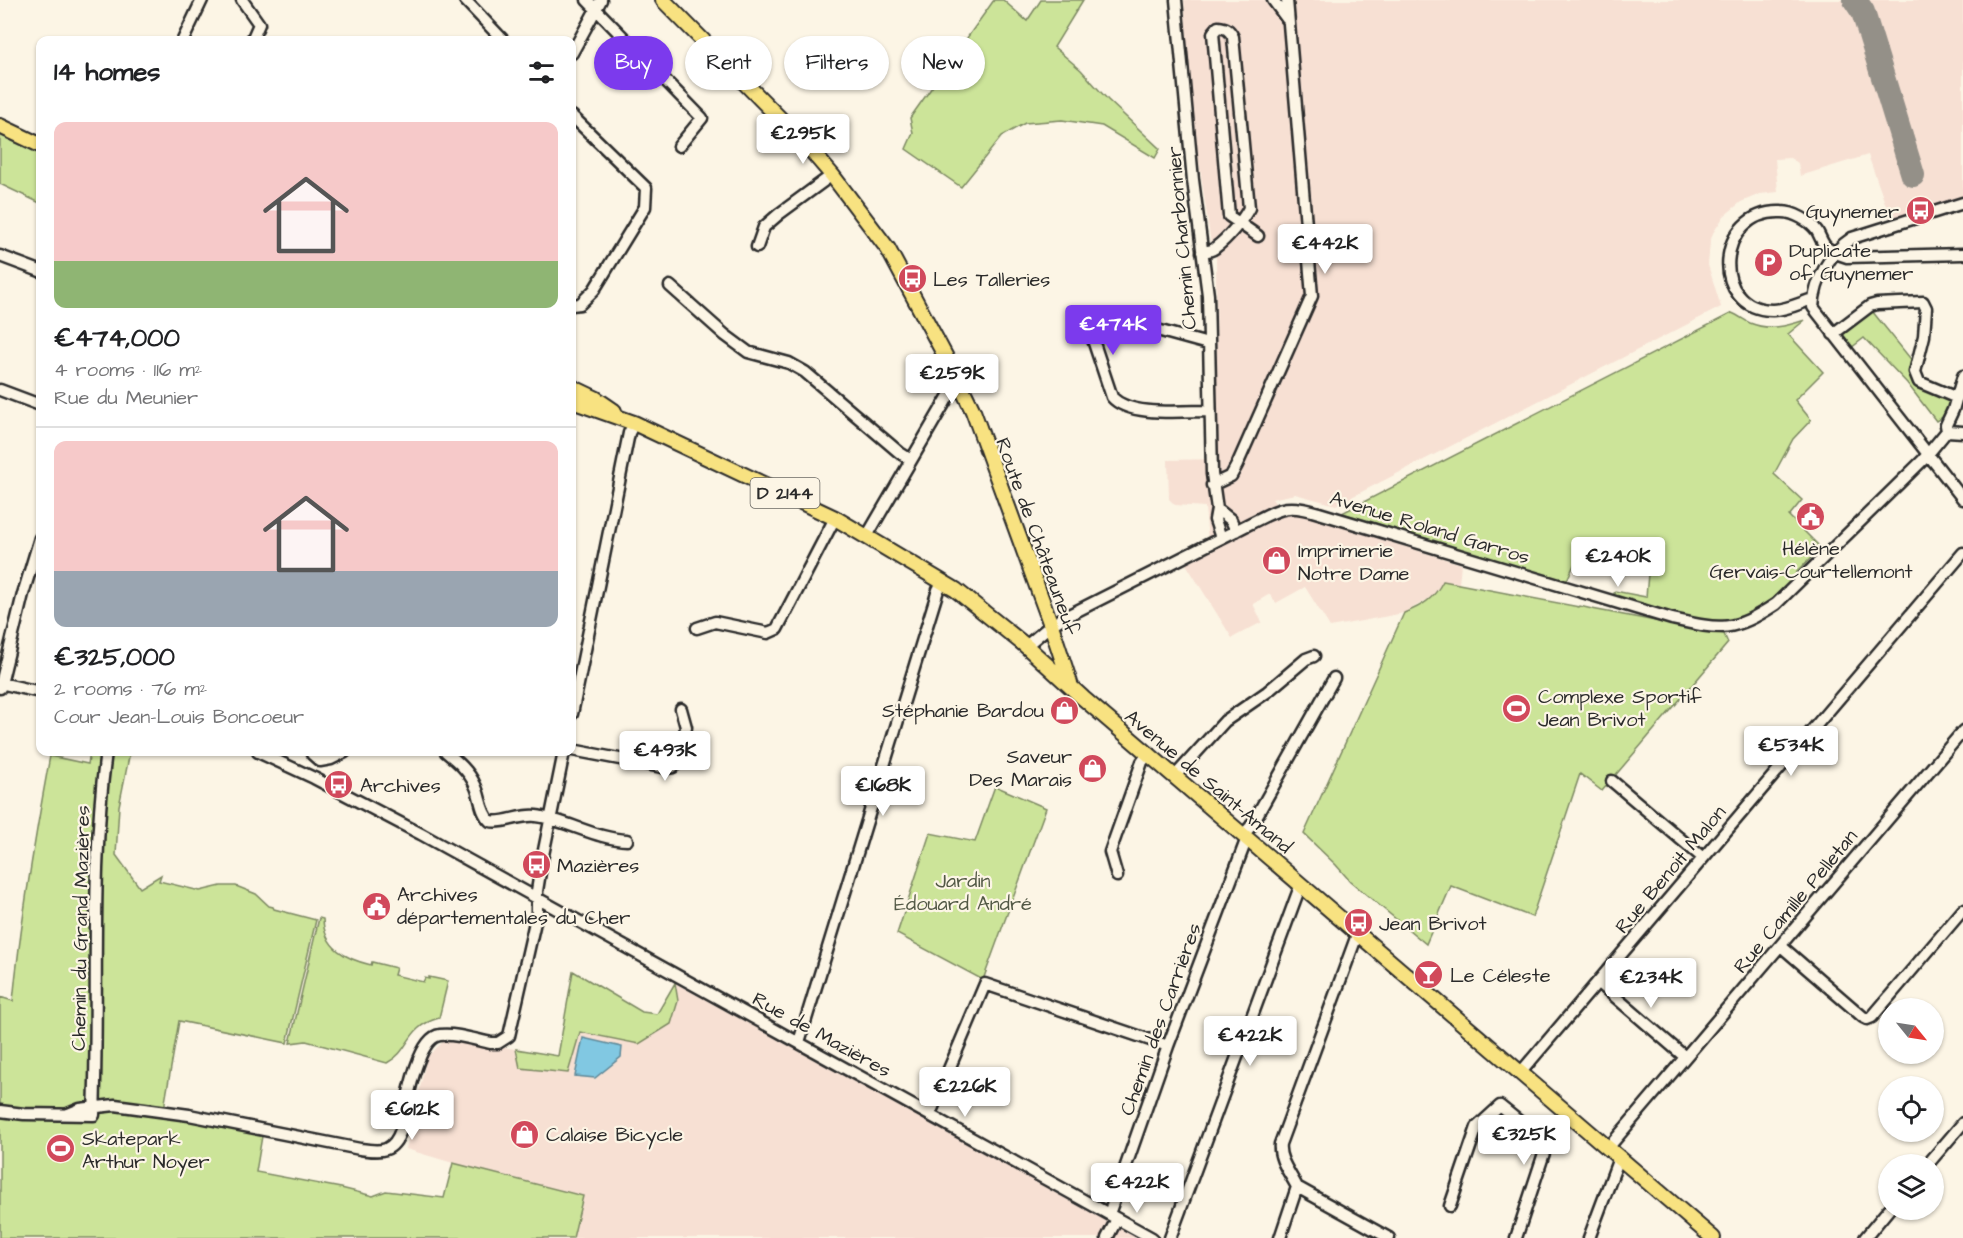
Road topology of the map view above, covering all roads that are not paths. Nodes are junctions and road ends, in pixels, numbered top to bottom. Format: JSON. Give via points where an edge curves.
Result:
{"nodes":[{"id":1,"x":202,"y":0,"type":"edge"},
{"id":2,"x":242,"y":0,"type":"edge"},
{"id":3,"x":465,"y":0,"type":"edge"},
{"id":4,"x":587,"y":0,"type":"edge"},
{"id":5,"x":663,"y":0,"type":"edge"},
{"id":6,"x":1176,"y":0,"type":"edge"},
{"id":7,"x":1272,"y":0,"type":"edge"},
{"id":8,"x":1287,"y":0,"type":"edge"},
{"id":9,"x":599,"y":5,"type":"edge"},
{"id":10,"x":1288,"y":22,"type":"junction"},
{"id":11,"x":185,"y":36,"type":"edge"},
{"id":12,"x":254,"y":36,"type":"edge"},
{"id":13,"x":499,"y":36,"type":"edge"},
{"id":14,"x":576,"y":47,"type":"edge"},
{"id":15,"x":576,"y":120,"type":"edge"},
{"id":16,"x":0,"y":126,"type":"edge"},
{"id":17,"x":36,"y":144,"type":"edge"},
{"id":18,"x":680,"y":146,"type":"dead end"},
{"id":19,"x":832,"y":174,"type":"junction"},
{"id":20,"x":1963,"y":203,"type":"edge"},
{"id":21,"x":1238,"y":224,"type":"junction"},
{"id":22,"x":1258,"y":236,"type":"dead end"},
{"id":23,"x":757,"y":247,"type":"dead end"},
{"id":24,"x":1202,"y":252,"type":"junction"},
{"id":25,"x":1834,"y":253,"type":"junction"},
{"id":26,"x":1963,"y":254,"type":"edge"},
{"id":27,"x":0,"y":256,"type":"edge"},
{"id":28,"x":36,"y":270,"type":"edge"},
{"id":29,"x":670,"y":286,"type":"dead end"},
{"id":30,"x":1813,"y":300,"type":"junction"},
{"id":31,"x":576,"y":304,"type":"edge"},
{"id":32,"x":1833,"y":334,"type":"junction"},
{"id":33,"x":1208,"y":344,"type":"junction"},
{"id":34,"x":1963,"y":376,"type":"edge"},
{"id":35,"x":958,"y":380,"type":"junction"},
{"id":36,"x":576,"y":389,"type":"edge"},
{"id":37,"x":0,"y":390,"type":"edge"},
{"id":38,"x":1957,"y":398,"type":"junction"},
{"id":39,"x":576,"y":402,"type":"edge"},
{"id":40,"x":36,"y":404,"type":"edge"},
{"id":41,"x":1209,"y":411,"type":"junction"},
{"id":42,"x":634,"y":423,"type":"junction"},
{"id":43,"x":1947,"y":432,"type":"junction"},
{"id":44,"x":1963,"y":432,"type":"edge"},
{"id":45,"x":1929,"y":454,"type":"junction"},
{"id":46,"x":911,"y":460,"type":"junction"},
{"id":47,"x":1212,"y":484,"type":"junction"},
{"id":48,"x":1963,"y":499,"type":"edge"},
{"id":49,"x":1217,"y":509,"type":"junction"},
{"id":50,"x":835,"y":518,"type":"junction"},
{"id":51,"x":1236,"y":531,"type":"junction"},
{"id":52,"x":867,"y":536,"type":"junction"},
{"id":53,"x":1221,"y":538,"type":"junction"},
{"id":54,"x":36,"y":551,"type":"edge"},
{"id":55,"x":1963,"y":553,"type":"edge"},
{"id":56,"x":943,"y":582,"type":"junction"},
{"id":57,"x":1051,"y":625,"type":"junction"},
{"id":58,"x":697,"y":628,"type":"dead end"},
{"id":59,"x":1026,"y":646,"type":"junction"},
{"id":60,"x":1314,"y":656,"type":"dead end"},
{"id":61,"x":1334,"y":678,"type":"dead end"},
{"id":62,"x":0,"y":685,"type":"edge"},
{"id":63,"x":1072,"y":688,"type":"junction"},
{"id":64,"x":36,"y":691,"type":"edge"},
{"id":65,"x":576,"y":693,"type":"edge"},
{"id":66,"x":681,"y":709,"type":"dead end"},
{"id":67,"x":1963,"y":731,"type":"edge"},
{"id":68,"x":576,"y":751,"type":"edge"},
{"id":69,"x":1148,"y":754,"type":"junction"},
{"id":70,"x":105,"y":756,"type":"edge"},
{"id":71,"x":266,"y":756,"type":"edge"},
{"id":72,"x":315,"y":756,"type":"edge"},
{"id":73,"x":316,"y":756,"type":"edge"},
{"id":74,"x":337,"y":756,"type":"edge"},
{"id":75,"x":450,"y":756,"type":"edge"},
{"id":76,"x":563,"y":756,"type":"edge"},
{"id":77,"x":309,"y":776,"type":"junction"},
{"id":78,"x":1175,"y":776,"type":"junction"},
{"id":79,"x":1612,"y":781,"type":"dead end"},
{"id":80,"x":551,"y":819,"type":"junction"},
{"id":81,"x":1245,"y":836,"type":"junction"},
{"id":82,"x":627,"y":840,"type":"dead end"},
{"id":83,"x":1703,"y":858,"type":"junction"},
{"id":84,"x":1117,"y":876,"type":"dead end"},
{"id":85,"x":1301,"y":884,"type":"junction"},
{"id":86,"x":537,"y":898,"type":"junction"},
{"id":87,"x":1963,"y":910,"type":"edge"},
{"id":88,"x":1357,"y":934,"type":"junction"},
{"id":89,"x":1781,"y":946,"type":"junction"},
{"id":90,"x":1598,"y":982,"type":"junction"},
{"id":91,"x":799,"y":1042,"type":"junction"},
{"id":92,"x":1168,"y":1046,"type":"junction"},
{"id":93,"x":1685,"y":1057,"type":"junction"},
{"id":94,"x":1521,"y":1072,"type":"junction"},
{"id":95,"x":94,"y":1106,"type":"junction"},
{"id":96,"x":0,"y":1111,"type":"edge"},
{"id":97,"x":930,"y":1114,"type":"junction"},
{"id":98,"x":1570,"y":1115,"type":"junction"},
{"id":99,"x":1963,"y":1123,"type":"edge"},
{"id":100,"x":1546,"y":1144,"type":"junction"},
{"id":101,"x":1608,"y":1148,"type":"junction"},
{"id":102,"x":1937,"y":1154,"type":"edge"},
{"id":103,"x":1619,"y":1158,"type":"junction"},
{"id":104,"x":1297,"y":1187,"type":"junction"},
{"id":105,"x":1450,"y":1206,"type":"dead end"},
{"id":106,"x":1113,"y":1216,"type":"junction"},
{"id":107,"x":1880,"y":1220,"type":"edge"},
{"id":108,"x":1107,"y":1238,"type":"edge"},
{"id":109,"x":1152,"y":1238,"type":"edge"},
{"id":110,"x":1170,"y":1238,"type":"edge"},
{"id":111,"x":1280,"y":1238,"type":"edge"},
{"id":112,"x":1389,"y":1238,"type":"edge"},
{"id":113,"x":1516,"y":1238,"type":"edge"},
{"id":114,"x":1589,"y":1238,"type":"edge"},
{"id":115,"x":1713,"y":1238,"type":"edge"},
{"id":116,"x":1865,"y":1238,"type":"edge"}],
"edges":[{"from":1,"to":11,"type":"street"},
{"from":2,"to":12,"type":"street","via":[[259,24]]},
{"from":3,"to":13,"type":"street"},
{"from":4,"to":9,"type":"street"},
{"from":5,"to":19,"type":"main road","name":"Route de Châteauneuf"},
{"from":6,"to":24,"type":"street","name":"Chemin Charbonnier"},
{"from":7,"to":10,"type":"street"},
{"from":8,"to":10,"type":"street"},
{"from":9,"to":14,"type":"street"},
{"from":9,"to":18,"type":"street","via":[[702,118]]},
{"from":10,"to":47,"type":"street","via":[[1312,296],[1237,465],[1231,476]]},
{"from":15,"to":31,"type":"street","via":[[646,188],[645,207],[594,290]]},
{"from":16,"to":17,"type":"main road"},
{"from":19,"to":23,"type":"street","via":[[778,214],[765,227]]},
{"from":19,"to":35,"type":"main road","name":"Route de Châteauneuf","via":[[888,249]]},
{"from":20,"to":25,"type":"street","via":[[1852,238]]},
{"from":21,"to":21,"type":"street","via":[[1249,208],[1234,48],[1230,31],[1218,27],[1213,33],[1229,216]]},
{"from":21,"to":22,"type":"street"},
{"from":21,"to":24,"type":"street","via":[[1215,249]]},
{"from":24,"to":33,"type":"street","name":"Chemin Charbonnier","via":[[1208,295]]},
{"from":25,"to":26,"type":"street","via":[[1847,257]]},
{"from":25,"to":30,"type":"street"},
{"from":25,"to":30,"type":"street","via":[[1801,217],[1782,212],[1763,213],[1746,223],[1733,238],[1727,256],[1729,276],[1738,293],[1753,306],[1773,310]]},
{"from":27,"to":28,"type":"street"},
{"from":29,"to":46,"type":"street","via":[[748,352],[789,363],[805,372]]},
{"from":30,"to":32,"type":"street","via":[[1813,307]]},
{"from":32,"to":38,"type":"street","via":[[1870,306],[1923,302],[1924,336],[1915,372],[1919,382]]},
{"from":32,"to":45,"type":"street"},
{"from":33,"to":41,"type":"street","name":"Chemin Charbonnier"},
{"from":33,"to":41,"type":"street","via":[[1117,319],[1101,322],[1092,337],[1117,403],[1136,410]]},
{"from":34,"to":38,"type":"street"},
{"from":35,"to":46,"type":"street"},
{"from":35,"to":57,"type":"main road","name":"Route de Châteauneuf","via":[[973,411]]},
{"from":36,"to":42,"type":"main road","name":"Avenue de Saint-Amand","number":"D 2144"},
{"from":37,"to":40,"type":"street"},
{"from":38,"to":43,"type":"street"},
{"from":39,"to":42,"type":"main road","name":"Avenue de Saint-Amand","number":"D 2144"},
{"from":41,"to":47,"type":"street","name":"Chemin Charbonnier"},
{"from":42,"to":50,"type":"main road","name":"Avenue de Saint-Amand","number":"D 2144"},
{"from":42,"to":65,"type":"street","via":[[610,519]]},
{"from":43,"to":44,"type":"street"},
{"from":43,"to":45,"type":"street","name":"Avenue Roland Garros"},
{"from":45,"to":48,"type":"street"},
{"from":45,"to":51,"type":"street","name":"Avenue Roland Garros","via":[[1776,604],[1732,627],[1672,619],[1299,507],[1282,508]]},
{"from":46,"to":52,"type":"street"},
{"from":47,"to":49,"type":"street","name":"Chemin Charbonnier"},
{"from":49,"to":51,"type":"street","name":"Chemin Charbonnier","via":[[1231,520]]},
{"from":49,"to":53,"type":"street","name":"Chemin Charbonnier","via":[[1215,520]]},
{"from":50,"to":52,"type":"main road","name":"Avenue de Saint-Amand","number":"D 2144"},
{"from":50,"to":58,"type":"street","via":[[777,629],[768,633],[715,622]]},
{"from":51,"to":53,"type":"street","name":"Avenue Roland Garros"},
{"from":52,"to":56,"type":"main road","name":"Avenue de Saint-Amand","number":"D 2144"},
{"from":53,"to":57,"type":"street","name":"Avenue Roland Garros"},
{"from":54,"to":62,"type":"street"},
{"from":55,"to":83,"type":"street","name":"Rue Benoit Malon"},
{"from":56,"to":59,"type":"main road","name":"Avenue de Saint-Amand","number":"D 2144"},
{"from":56,"to":91,"type":"street"},
{"from":57,"to":59,"type":"street","name":"Avenue Roland Garros"},
{"from":57,"to":63,"type":"main road","name":"Route de Châteauneuf"},
{"from":59,"to":63,"type":"main road","name":"Avenue de Saint-Amand","number":"D 2144"},
{"from":60,"to":78,"type":"street","via":[[1225,721]]},
{"from":61,"to":81,"type":"street","name":"Chemin des Carrières"},
{"from":62,"to":64,"type":"street"},
{"from":63,"to":69,"type":"main road","name":"Avenue de Saint-Amand"},
{"from":66,"to":68,"type":"street","via":[[686,727],[679,762],[673,767]]},
{"from":67,"to":89,"type":"street","name":"Rue Camille Pelletan"},
{"from":69,"to":78,"type":"main road","name":"Avenue de Saint-Amand"},
{"from":69,"to":84,"type":"street","via":[[1110,852]]},
{"from":70,"to":95,"type":"street","name":"Chemin du Grand Mazières","via":[[95,908]]},
{"from":71,"to":77,"type":"street","name":"Rue de Mazières"},
{"from":72,"to":77,"type":"street"},
{"from":73,"to":74,"type":"street","via":[[320,761]]},
{"from":75,"to":80,"type":"street","via":[[475,783],[483,813],[490,821],[525,815]]},
{"from":76,"to":80,"type":"street"},
{"from":77,"to":86,"type":"street","name":"Rue de Mazières"},
{"from":78,"to":81,"type":"main road","name":"Avenue de Saint-Amand"},
{"from":79,"to":83,"type":"street"},
{"from":80,"to":82,"type":"street","via":[[615,840]]},
{"from":80,"to":86,"type":"street"},
{"from":81,"to":85,"type":"main road","name":"Avenue de Saint-Amand"},
{"from":81,"to":92,"type":"street","name":"Chemin des Carrières"},
{"from":83,"to":90,"type":"street","name":"Rue Benoit Malon"},
{"from":85,"to":88,"type":"main road","name":"Avenue de Saint-Amand"},
{"from":85,"to":110,"type":"street"},
{"from":86,"to":91,"type":"street","name":"Rue de Mazières"},
{"from":86,"to":95,"type":"street","via":[[537,914],[509,1036],[498,1043],[442,1034],[430,1039],[420,1054],[398,1138],[385,1150],[360,1149],[165,1111],[114,1104]]},
{"from":87,"to":89,"type":"street","via":[[1867,1019]]},
{"from":88,"to":94,"type":"main road","name":"Avenue de Saint-Amand"},
{"from":88,"to":104,"type":"street","via":[[1280,1144],[1281,1158]]},
{"from":89,"to":93,"type":"street","name":"Rue Camille Pelletan"},
{"from":90,"to":93,"type":"street"},
{"from":90,"to":94,"type":"street","name":"Rue Benoit Malon"},
{"from":91,"to":97,"type":"street","name":"Rue de Mazières"},
{"from":92,"to":97,"type":"street","via":[[985,984]]},
{"from":92,"to":106,"type":"street","name":"Chemin des Carrières"},
{"from":93,"to":101,"type":"street","name":"Rue Camille Pelletan"},
{"from":94,"to":98,"type":"main road","name":"Avenue de Saint-Amand"},
{"from":95,"to":96,"type":"street","via":[[94,1115]]},
{"from":97,"to":106,"type":"street","name":"Rue de Mazières"},
{"from":98,"to":100,"type":"street"},
{"from":98,"to":101,"type":"main road","name":"Avenue de Saint-Amand"},
{"from":99,"to":102,"type":"street"},
{"from":100,"to":105,"type":"street","via":[[1500,1106],[1477,1127]]},
{"from":100,"to":113,"type":"street"},
{"from":101,"to":103,"type":"main road","name":"Avenue de Saint-Amand"},
{"from":103,"to":114,"type":"street"},
{"from":103,"to":115,"type":"main road","name":"Avenue de Saint-Amand"},
{"from":104,"to":111,"type":"street"},
{"from":104,"to":112,"type":"street"},
{"from":106,"to":108,"type":"street","name":"Chemin des Carrières"},
{"from":106,"to":109,"type":"street","name":"Rue de Mazières"},
{"from":107,"to":116,"type":"street"}]}
